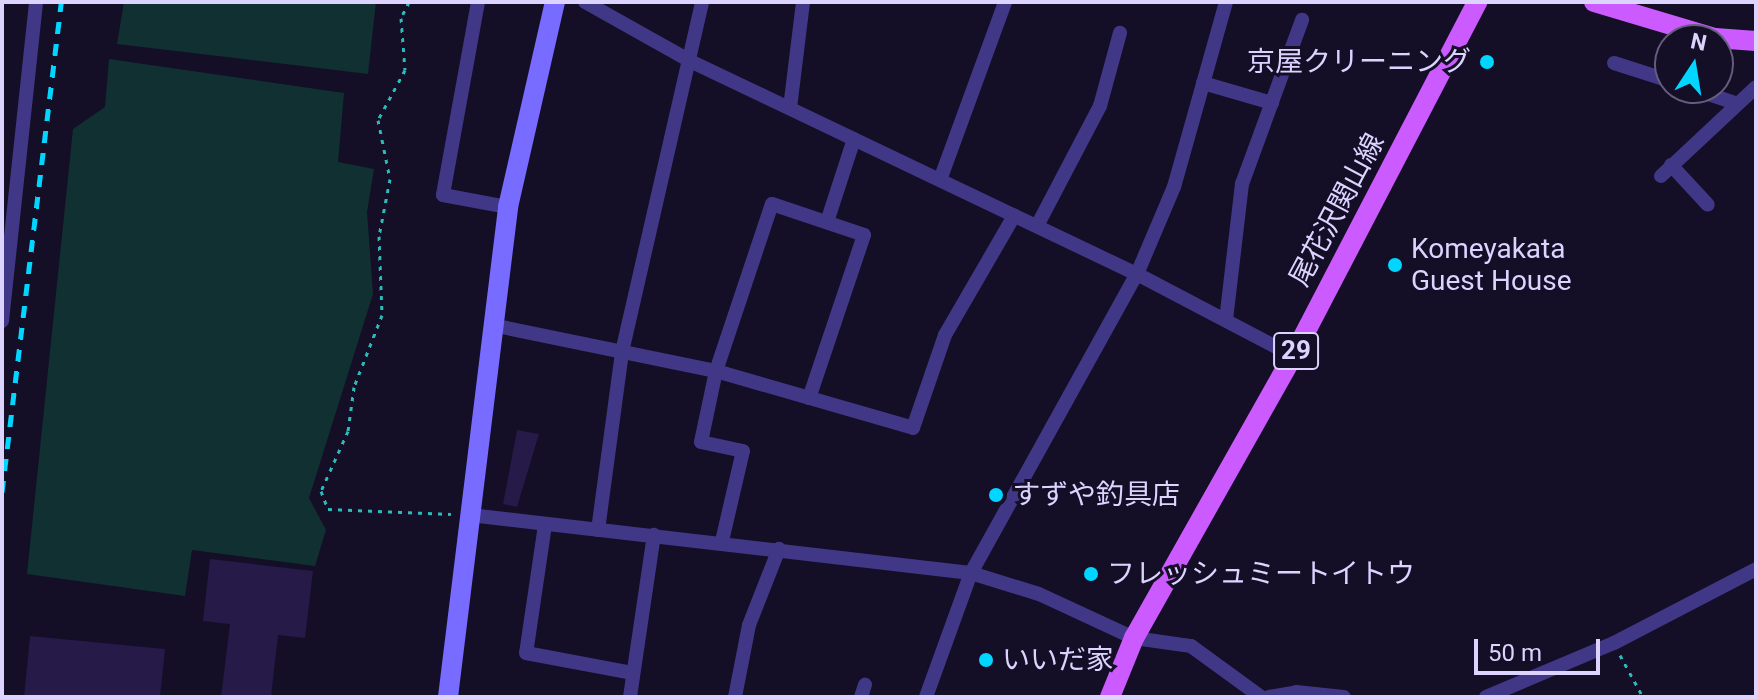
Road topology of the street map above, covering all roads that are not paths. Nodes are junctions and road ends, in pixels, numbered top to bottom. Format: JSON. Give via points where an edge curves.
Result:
{"nodes":[{"id":1,"x":36,"y":2,"type":"edge"},
{"id":2,"x":478,"y":2,"type":"edge"},
{"id":3,"x":555,"y":2,"type":"edge"},
{"id":4,"x":585,"y":2,"type":"edge"},
{"id":5,"x":702,"y":2,"type":"edge"},
{"id":6,"x":803,"y":2,"type":"edge"},
{"id":7,"x":1005,"y":2,"type":"edge"},
{"id":8,"x":1226,"y":2,"type":"edge"},
{"id":9,"x":1477,"y":2,"type":"edge"},
{"id":10,"x":1594,"y":2,"type":"edge"},
{"id":11,"x":1302,"y":20,"type":"dead end"},
{"id":12,"x":1120,"y":33,"type":"dead end"},
{"id":13,"x":1756,"y":41,"type":"edge"},
{"id":14,"x":690,"y":61,"type":"junction"},
{"id":15,"x":1614,"y":63,"type":"dead end"},
{"id":16,"x":1654,"y":76,"type":"edge"},
{"id":17,"x":1203,"y":83,"type":"junction"},
{"id":18,"x":1756,"y":87,"type":"edge"},
{"id":19,"x":1272,"y":103,"type":"junction"},
{"id":20,"x":1735,"y":103,"type":"joint"},
{"id":21,"x":790,"y":108,"type":"junction"},
{"id":22,"x":854,"y":139,"type":"junction"},
{"id":23,"x":940,"y":180,"type":"junction"},
{"id":24,"x":1708,"y":205,"type":"dead end"},
{"id":25,"x":508,"y":207,"type":"junction"},
{"id":26,"x":1014,"y":216,"type":"junction"},
{"id":27,"x":827,"y":222,"type":"junction"},
{"id":28,"x":1037,"y":226,"type":"junction"},
{"id":29,"x":1137,"y":274,"type":"junction"},
{"id":30,"x":1226,"y":320,"type":"junction"},
{"id":31,"x":2,"y":321,"type":"edge"},
{"id":32,"x":492,"y":325,"type":"junction"},
{"id":33,"x":622,"y":352,"type":"junction"},
{"id":34,"x":1293,"y":356,"type":"junction"},
{"id":35,"x":716,"y":371,"type":"junction"},
{"id":36,"x":809,"y":398,"type":"junction"},
{"id":37,"x":470,"y":515,"type":"junction"},
{"id":38,"x":545,"y":525,"type":"junction"},
{"id":39,"x":598,"y":530,"type":"junction"},
{"id":40,"x":654,"y":535,"type":"junction"},
{"id":41,"x":722,"y":541,"type":"junction"},
{"id":42,"x":779,"y":549,"type":"junction"},
{"id":43,"x":1756,"y":569,"type":"edge"},
{"id":44,"x":971,"y":573,"type":"junction"},
{"id":45,"x":1134,"y":638,"type":"junction"},
{"id":46,"x":633,"y":673,"type":"junction"},
{"id":47,"x":448,"y":697,"type":"edge"},
{"id":48,"x":630,"y":697,"type":"edge"},
{"id":49,"x":735,"y":697,"type":"edge"},
{"id":50,"x":926,"y":697,"type":"edge"},
{"id":51,"x":1110,"y":697,"type":"edge"},
{"id":52,"x":1261,"y":697,"type":"edge"},
{"id":53,"x":1269,"y":697,"type":"edge"},
{"id":54,"x":1344,"y":697,"type":"edge"},
{"id":55,"x":1486,"y":697,"type":"edge"}],
"edges":[{"from":1,"to":31,"type":"street"},
{"from":2,"to":25,"type":"street","via":[[443,195]]},
{"from":3,"to":25,"type":"street"},
{"from":4,"to":14,"type":"street"},
{"from":5,"to":14,"type":"street"},
{"from":6,"to":21,"type":"street"},
{"from":7,"to":23,"type":"street"},
{"from":8,"to":17,"type":"street"},
{"from":9,"to":34,"type":"main road","name":"尾花沢関山線","number":"29"},
{"from":10,"to":13,"type":"main road","via":[[1715,38]]},
{"from":11,"to":19,"type":"street"},
{"from":12,"to":28,"type":"street","via":[[1100,106]]},
{"from":14,"to":21,"type":"street"},
{"from":14,"to":33,"type":"street"},
{"from":15,"to":16,"type":"street"},
{"from":17,"to":19,"type":"street"},
{"from":17,"to":29,"type":"street","via":[[1174,187]]},
{"from":18,"to":20,"type":"street"},
{"from":19,"to":30,"type":"street","via":[[1242,184]]},
{"from":20,"to":24,"type":"street","via":[[1666,170]]},
{"from":21,"to":22,"type":"street"},
{"from":22,"to":23,"type":"street"},
{"from":22,"to":27,"type":"street"},
{"from":23,"to":26,"type":"street"},
{"from":25,"to":32,"type":"street"},
{"from":26,"to":28,"type":"street"},
{"from":26,"to":36,"type":"street","via":[[945,335],[913,428]]},
{"from":27,"to":35,"type":"street","via":[[772,204]]},
{"from":27,"to":36,"type":"street","via":[[864,235]]},
{"from":28,"to":29,"type":"street"},
{"from":29,"to":30,"type":"street"},
{"from":29,"to":44,"type":"street"},
{"from":30,"to":34,"type":"street"},
{"from":32,"to":33,"type":"street"},
{"from":32,"to":37,"type":"street"},
{"from":33,"to":35,"type":"street"},
{"from":33,"to":39,"type":"street"},
{"from":34,"to":45,"type":"main road","name":"尾花沢関山線","number":"29"},
{"from":35,"to":36,"type":"street"},
{"from":35,"to":41,"type":"street","via":[[701,442],[743,451]]},
{"from":37,"to":38,"type":"street"},
{"from":37,"to":47,"type":"street"},
{"from":38,"to":39,"type":"street"},
{"from":38,"to":46,"type":"street","via":[[526,653]]},
{"from":39,"to":40,"type":"street"},
{"from":40,"to":41,"type":"street"},
{"from":40,"to":46,"type":"street"},
{"from":41,"to":42,"type":"street"},
{"from":42,"to":44,"type":"street"},
{"from":42,"to":49,"type":"street","via":[[749,625]]},
{"from":43,"to":55,"type":"street","via":[[1614,643]]},
{"from":44,"to":45,"type":"street","via":[[1039,594]]},
{"from":44,"to":50,"type":"street"},
{"from":45,"to":51,"type":"main road","name":"尾花沢関山線","number":"29"},
{"from":45,"to":52,"type":"street","via":[[1191,646]]},
{"from":46,"to":48,"type":"street"},
{"from":53,"to":54,"type":"street","via":[[1296,692]]}]}
